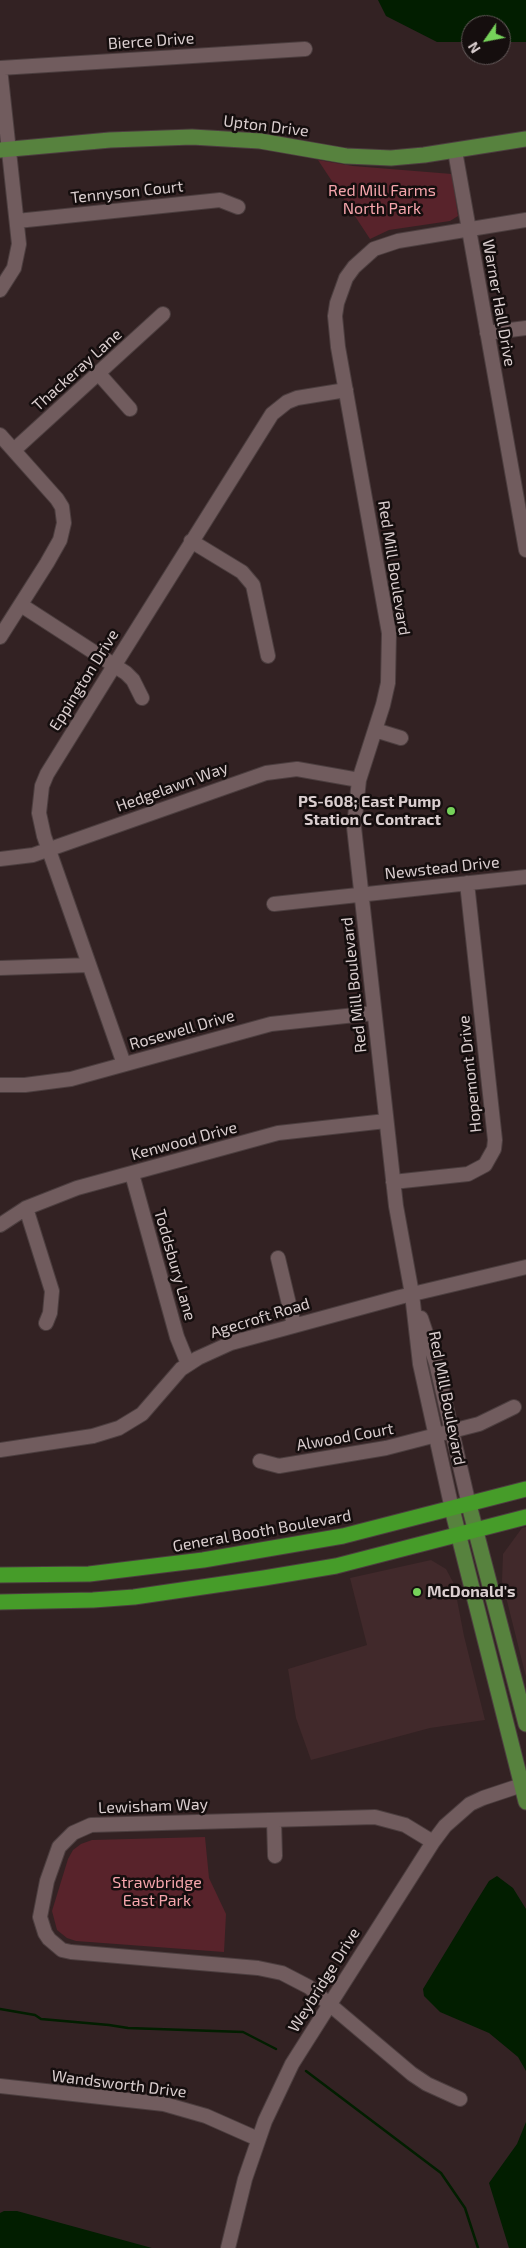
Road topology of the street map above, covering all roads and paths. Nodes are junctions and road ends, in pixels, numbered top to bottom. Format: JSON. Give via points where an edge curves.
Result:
{"nodes":[{"id":1,"x":305,"y":49,"type":"dead end"},
{"id":2,"x":0,"y":68,"type":"edge"},
{"id":3,"x":526,"y":140,"type":"edge"},
{"id":4,"x":5,"y":150,"type":"edge"},
{"id":5,"x":455,"y":151,"type":"junction"},
{"id":6,"x":238,"y":207,"type":"dead end"},
{"id":7,"x":526,"y":220,"type":"edge"},
{"id":8,"x":17,"y":221,"type":"junction"},
{"id":9,"x":468,"y":229,"type":"junction"},
{"id":10,"x":0,"y":290,"type":"edge"},
{"id":11,"x":163,"y":314,"type":"dead end"},
{"id":12,"x":526,"y":328,"type":"edge"},
{"id":13,"x":487,"y":333,"type":"junction"},
{"id":14,"x":99,"y":374,"type":"junction"},
{"id":15,"x":346,"y":390,"type":"junction"},
{"id":16,"x":130,"y":409,"type":"dead end"},
{"id":17,"x":0,"y":435,"type":"edge"},
{"id":18,"x":14,"y":450,"type":"junction"},
{"id":19,"x":523,"y":519,"type":"edge"},
{"id":20,"x":191,"y":541,"type":"junction"},
{"id":21,"x":526,"y":550,"type":"edge"},
{"id":22,"x":20,"y":605,"type":"junction"},
{"id":23,"x":0,"y":637,"type":"edge"},
{"id":24,"x":268,"y":656,"type":"dead end"},
{"id":25,"x":114,"y":666,"type":"junction"},
{"id":26,"x":142,"y":698,"type":"dead end"},
{"id":27,"x":375,"y":730,"type":"junction"},
{"id":28,"x":401,"y":738,"type":"dead end"},
{"id":29,"x":359,"y":780,"type":"junction"},
{"id":30,"x":49,"y":849,"type":"junction"},
{"id":31,"x":0,"y":859,"type":"edge"},
{"id":32,"x":526,"y":877,"type":"edge"},
{"id":33,"x":467,"y":883,"type":"junction"},
{"id":34,"x":362,"y":894,"type":"junction"},
{"id":35,"x":274,"y":904,"type":"dead end"},
{"id":36,"x":89,"y":965,"type":"junction"},
{"id":37,"x":0,"y":968,"type":"edge"},
{"id":38,"x":374,"y":1013,"type":"junction"},
{"id":39,"x":124,"y":1064,"type":"junction"},
{"id":40,"x":0,"y":1085,"type":"edge"},
{"id":41,"x":386,"y":1121,"type":"junction"},
{"id":42,"x":132,"y":1174,"type":"junction"},
{"id":43,"x":393,"y":1182,"type":"junction"},
{"id":44,"x":26,"y":1208,"type":"junction"},
{"id":45,"x":0,"y":1225,"type":"edge"},
{"id":46,"x":278,"y":1258,"type":"dead end"},
{"id":47,"x":526,"y":1268,"type":"edge"},
{"id":48,"x":412,"y":1294,"type":"junction"},
{"id":49,"x":46,"y":1323,"type":"dead end"},
{"id":50,"x":294,"y":1326,"type":"junction"},
{"id":51,"x":188,"y":1364,"type":"junction"},
{"id":52,"x":514,"y":1406,"type":"dead end"},
{"id":53,"x":452,"y":1432,"type":"junction"},
{"id":54,"x":436,"y":1436,"type":"junction"},
{"id":55,"x":0,"y":1450,"type":"edge"},
{"id":56,"x":260,"y":1461,"type":"dead end"},
{"id":57,"x":526,"y":1489,"type":"edge"},
{"id":58,"x":469,"y":1504,"type":"junction"},
{"id":59,"x":452,"y":1509,"type":"junction"},
{"id":60,"x":526,"y":1517,"type":"edge"},
{"id":61,"x":475,"y":1531,"type":"junction"},
{"id":62,"x":458,"y":1535,"type":"junction"},
{"id":63,"x":0,"y":1575,"type":"edge"},
{"id":64,"x":0,"y":1602,"type":"edge"},
{"id":65,"x":526,"y":1724,"type":"edge"},
{"id":66,"x":522,"y":1785,"type":"junction"},
{"id":67,"x":526,"y":1802,"type":"edge"},
{"id":68,"x":274,"y":1820,"type":"junction"},
{"id":69,"x":432,"y":1842,"type":"junction"},
{"id":70,"x":275,"y":1856,"type":"dead end"},
{"id":71,"x":330,"y":2004,"type":"junction"},
{"id":72,"x":0,"y":2086,"type":"edge"},
{"id":73,"x":460,"y":2099,"type":"dead end"},
{"id":74,"x":258,"y":2139,"type":"junction"},
{"id":75,"x":228,"y":2248,"type":"edge"}],
"edges":[{"from":1,"to":2,"type":"street","name":"Bierce Drive"},
{"from":2,"to":4,"type":"street"},
{"from":3,"to":5,"type":"main road","name":"Upton Drive"},
{"from":4,"to":5,"type":"main road","name":"Upton Drive","via":[[110,140],[192,137],[260,141],[359,156],[408,157]]},
{"from":4,"to":8,"type":"street"},
{"from":5,"to":9,"type":"street","name":"Warner Hall Drive"},
{"from":6,"to":8,"type":"street","name":"Tennyson Court","via":[[220,200]]},
{"from":7,"to":9,"type":"street","name":"Red Mill Boulevard"},
{"from":8,"to":10,"type":"street","via":[[18,256],[9,279]]},
{"from":9,"to":13,"type":"street","name":"Warner Hall Drive"},
{"from":9,"to":15,"type":"street","name":"Red Mill Boulevard","via":[[386,244],[354,267],[340,290],[335,316]]},
{"from":11,"to":14,"type":"street","name":"Thackeray Lane"},
{"from":12,"to":13,"type":"street"},
{"from":13,"to":19,"type":"street","name":"Warner Hall Drive"},
{"from":14,"to":16,"type":"street"},
{"from":14,"to":18,"type":"street","name":"Thackeray Lane"},
{"from":15,"to":20,"type":"street","name":"Eppington Drive","via":[[297,398],[272,414]]},
{"from":15,"to":27,"type":"street","name":"Red Mill Boulevard","via":[[390,633],[388,683]]},
{"from":17,"to":18,"type":"street"},
{"from":18,"to":22,"type":"street","via":[[57,499],[64,516],[60,540]]},
{"from":19,"to":21,"type":"street","name":"Warner Hall Drive"},
{"from":20,"to":24,"type":"street","via":[[242,572],[253,585]]},
{"from":20,"to":25,"type":"street","name":"Eppington Drive"},
{"from":22,"to":23,"type":"street"},
{"from":22,"to":25,"type":"street"},
{"from":25,"to":26,"type":"street","via":[[134,680]]},
{"from":25,"to":30,"type":"street","name":"Eppington Drive","via":[[42,786],[39,813]]},
{"from":27,"to":28,"type":"street"},
{"from":27,"to":29,"type":"street","name":"Red Mill Boulevard"},
{"from":29,"to":30,"type":"street","name":"Hedgelawn Way","via":[[297,769],[266,773]]},
{"from":29,"to":34,"type":"street","name":"Red Mill Boulevard","via":[[354,828]]},
{"from":30,"to":31,"type":"street","name":"Hedgelawn Way","via":[[33,855]]},
{"from":30,"to":36,"type":"street","name":"Eppington Drive"},
{"from":32,"to":33,"type":"street","name":"Newstead Drive"},
{"from":33,"to":34,"type":"street","name":"Newstead Drive"},
{"from":33,"to":43,"type":"street","name":"Hopemont Drive","via":[[494,1149],[485,1165],[468,1174]]},
{"from":34,"to":35,"type":"street","name":"Newstead Drive"},
{"from":34,"to":38,"type":"street","name":"Red Mill Boulevard"},
{"from":36,"to":37,"type":"street"},
{"from":36,"to":39,"type":"street","name":"Eppington Drive"},
{"from":38,"to":39,"type":"street","name":"Rosewell Drive","via":[[271,1024]]},
{"from":38,"to":41,"type":"street","name":"Red Mill Boulevard"},
{"from":39,"to":40,"type":"street","name":"Rosewell Drive","via":[[48,1083]]},
{"from":41,"to":42,"type":"street","name":"Kenwood Drive","via":[[278,1133]]},
{"from":41,"to":43,"type":"street","name":"Red Mill Boulevard"},
{"from":42,"to":44,"type":"street","name":"Kenwood Drive","via":[[78,1188]]},
{"from":42,"to":51,"type":"street","name":"Toddsbury Lane","via":[[177,1337]]},
{"from":43,"to":48,"type":"street","name":"Red Mill Boulevard"},
{"from":44,"to":45,"type":"street","name":"Kenwood Drive"},
{"from":44,"to":49,"type":"street","via":[[52,1291]]},
{"from":46,"to":50,"type":"street"},
{"from":47,"to":48,"type":"street","name":"Agecroft Road"},
{"from":48,"to":50,"type":"street","name":"Agecroft Road"},
{"from":48,"to":53,"type":"street","name":"Red Mill Boulevard","via":[[436,1363]]},
{"from":48,"to":54,"type":"street","name":"Red Mill Boulevard","via":[[420,1364]]},
{"from":50,"to":51,"type":"street","name":"Agecroft Road","via":[[231,1343]]},
{"from":51,"to":55,"type":"street","name":"Agecroft Road","via":[[168,1382],[142,1414],[119,1428],[93,1436]]},
{"from":52,"to":53,"type":"street","name":"Alwood Court","via":[[479,1424]]},
{"from":53,"to":54,"type":"street","name":"Alwood Court"},
{"from":53,"to":58,"type":"street","name":"Red Mill Boulevard"},
{"from":54,"to":56,"type":"street","name":"Alwood Court","via":[[279,1466]]},
{"from":54,"to":59,"type":"street","name":"Red Mill Boulevard"},
{"from":57,"to":58,"type":"highway","name":"General Booth Boulevard"},
{"from":58,"to":59,"type":"highway","name":"General Booth Boulevard"},
{"from":58,"to":61,"type":"main road"},
{"from":59,"to":62,"type":"main road"},
{"from":59,"to":63,"type":"highway","name":"General Booth Boulevard","via":[[344,1536],[194,1561],[89,1574]]},
{"from":60,"to":61,"type":"highway"},
{"from":61,"to":62,"type":"highway"},
{"from":61,"to":65,"type":"main road"},
{"from":62,"to":64,"type":"highway","via":[[336,1566],[264,1578],[126,1597]]},
{"from":62,"to":66,"type":"main road"},
{"from":66,"to":67,"type":"main road"},
{"from":66,"to":69,"type":"street","name":"Weybridge Drive","via":[[470,1804]]},
{"from":68,"to":69,"type":"street","name":"Lewisham Way","via":[[375,1818],[405,1825]]},
{"from":68,"to":70,"type":"street"},
{"from":68,"to":71,"type":"street","name":"Lewisham Way","via":[[91,1825],[73,1832],[59,1847],[47,1880],[41,1924],[55,1945],[71,1952],[270,1970],[296,1979]]},
{"from":69,"to":71,"type":"street","name":"Weybridge Drive"},
{"from":71,"to":73,"type":"street","name":"Lewisham Way","via":[[412,2074]]},
{"from":71,"to":74,"type":"street","name":"Weybridge Drive","via":[[288,2071]]},
{"from":72,"to":74,"type":"street","name":"Wandsworth Drive","via":[[164,2104],[206,2116]]},
{"from":74,"to":75,"type":"street","name":"Weybridge Drive"}]}
